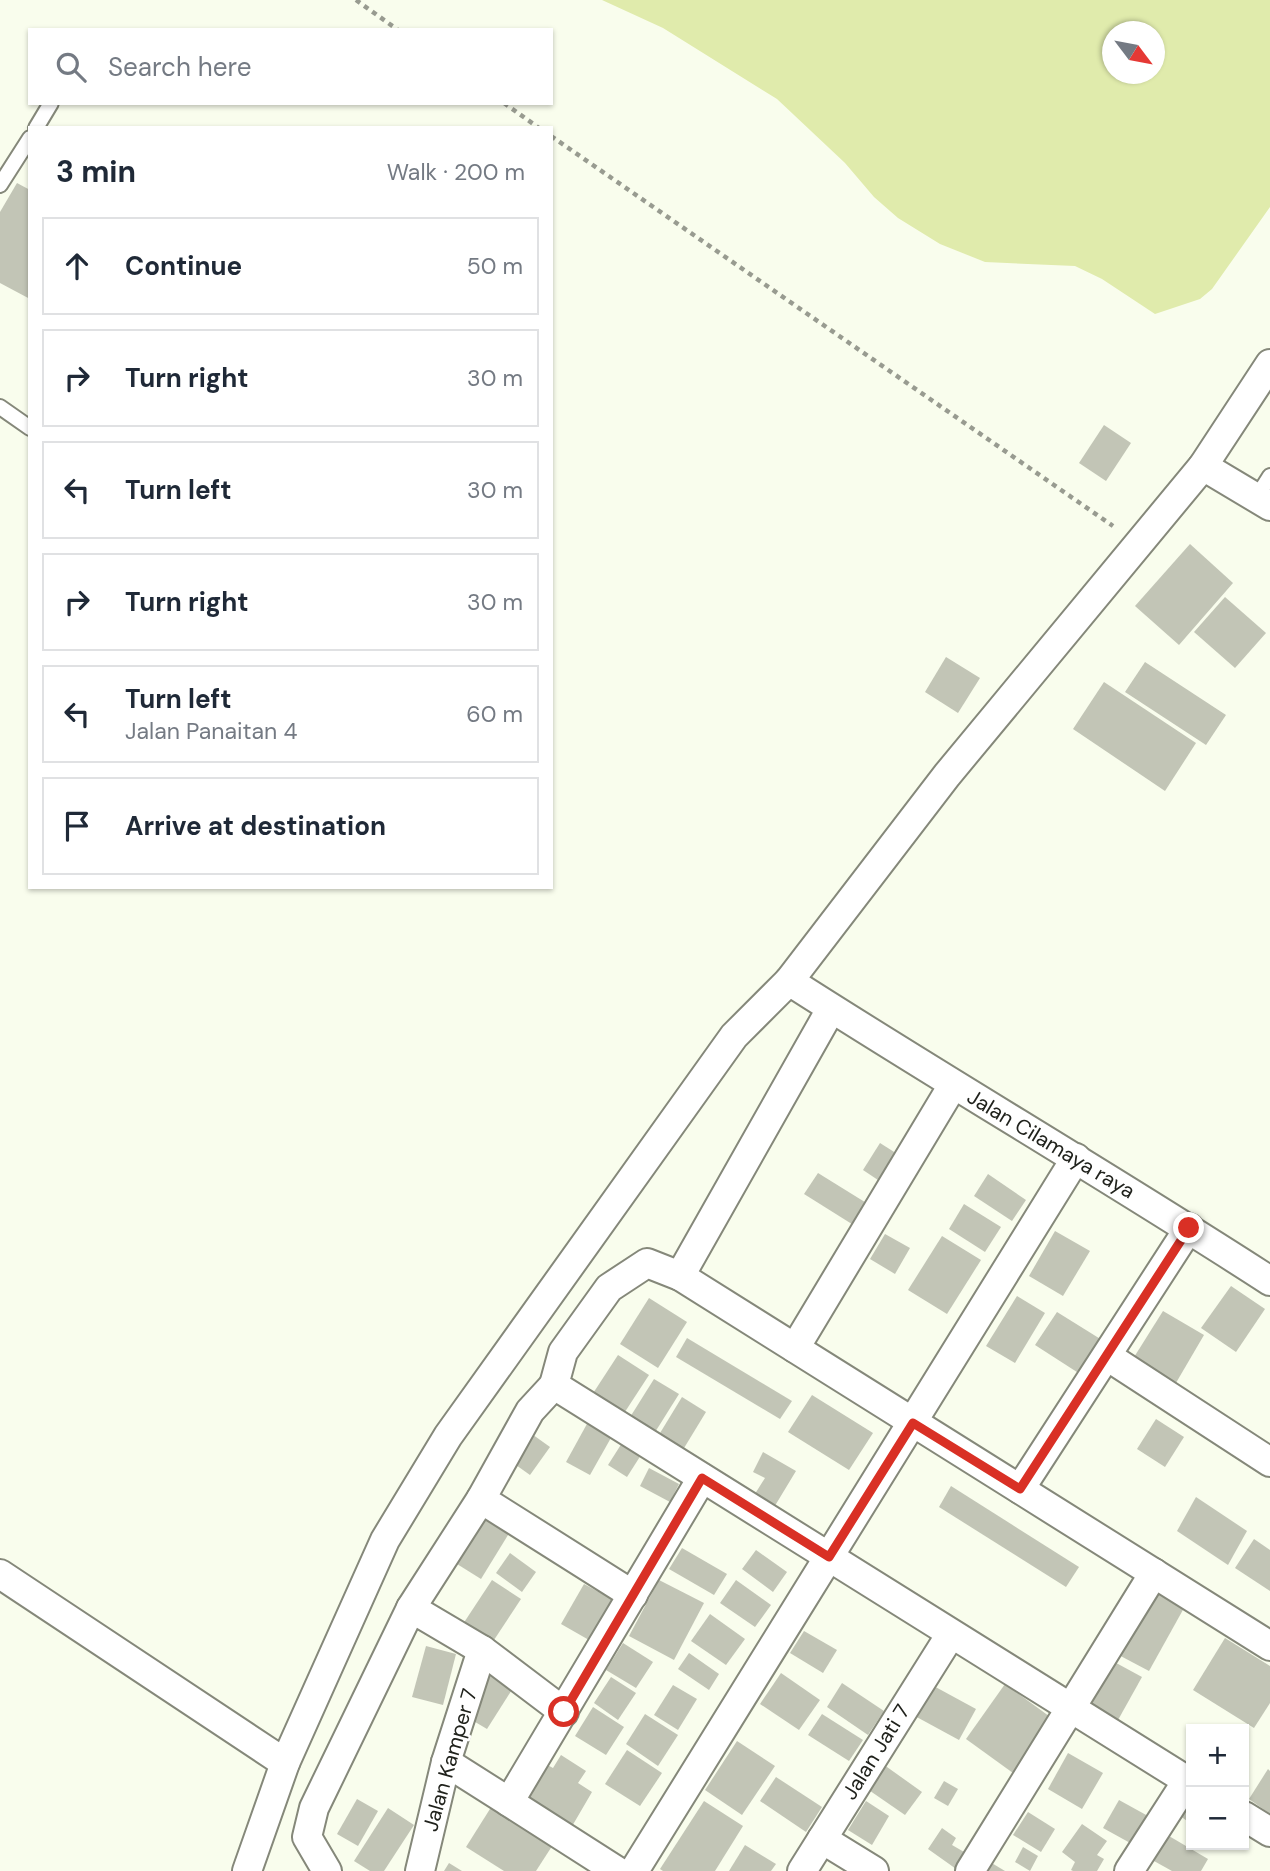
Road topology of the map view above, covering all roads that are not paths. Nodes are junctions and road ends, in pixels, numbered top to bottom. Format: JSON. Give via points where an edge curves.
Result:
{"nodes":[{"id":1,"x":50,"y":105,"type":"edge"},
{"id":2,"x":37,"y":126,"type":"edge"},
{"id":3,"x":28,"y":141,"type":"edge"},
{"id":4,"x":0,"y":185,"type":"edge"},
{"id":5,"x":1270,"y":364,"type":"edge"},
{"id":6,"x":0,"y":408,"type":"edge"},
{"id":7,"x":28,"y":427,"type":"edge"},
{"id":8,"x":1203,"y":466,"type":"junction"},
{"id":9,"x":1265,"y":494,"type":"edge"},
{"id":10,"x":789,"y":981,"type":"junction"},
{"id":11,"x":831,"y":1009,"type":"junction"},
{"id":12,"x":953,"y":1085,"type":"junction"},
{"id":13,"x":1076,"y":1158,"type":"junction"},
{"id":14,"x":1189,"y":1228,"type":"junction"},
{"id":15,"x":680,"y":1276,"type":"junction"},
{"id":16,"x":1270,"y":1281,"type":"edge"},
{"id":17,"x":795,"y":1348,"type":"junction"},
{"id":18,"x":1107,"y":1356,"type":"junction"},
{"id":19,"x":554,"y":1385,"type":"junction"},
{"id":20,"x":913,"y":1423,"type":"junction"},
{"id":21,"x":1270,"y":1462,"type":"edge"},
{"id":22,"x":702,"y":1478,"type":"junction"},
{"id":23,"x":1020,"y":1489,"type":"junction"},
{"id":24,"x":481,"y":1499,"type":"junction"},
{"id":25,"x":829,"y":1557,"type":"junction"},
{"id":26,"x":1154,"y":1573,"type":"junction"},
{"id":27,"x":0,"y":1574,"type":"edge"},
{"id":28,"x":633,"y":1595,"type":"junction"},
{"id":29,"x":411,"y":1608,"type":"junction"},
{"id":30,"x":951,"y":1633,"type":"junction"},
{"id":31,"x":1270,"y":1646,"type":"edge"},
{"id":32,"x":482,"y":1650,"type":"junction"},
{"id":33,"x":1070,"y":1708,"type":"junction"},
{"id":34,"x":564,"y":1712,"type":"junction"},
{"id":35,"x":446,"y":1762,"type":"junction"},
{"id":36,"x":285,"y":1763,"type":"junction"},
{"id":37,"x":1186,"y":1780,"type":"edge"},
{"id":38,"x":1186,"y":1786,"type":"edge"},
{"id":39,"x":509,"y":1802,"type":"junction"},
{"id":40,"x":1249,"y":1819,"type":"edge"},
{"id":41,"x":1270,"y":1832,"type":"edge"},
{"id":42,"x":822,"y":1839,"type":"junction"},
{"id":43,"x":247,"y":1871,"type":"edge"},
{"id":44,"x":327,"y":1871,"type":"edge"},
{"id":45,"x":420,"y":1871,"type":"edge"},
{"id":46,"x":617,"y":1871,"type":"edge"},
{"id":47,"x":634,"y":1871,"type":"edge"},
{"id":48,"x":802,"y":1871,"type":"edge"},
{"id":49,"x":874,"y":1871,"type":"edge"},
{"id":50,"x":970,"y":1871,"type":"edge"},
{"id":51,"x":1129,"y":1871,"type":"edge"}],
"edges":[{"from":1,"to":2,"type":"lane"},
{"from":3,"to":4,"type":"lane"},
{"from":5,"to":8,"type":"street"},
{"from":6,"to":7,"type":"lane"},
{"from":8,"to":9,"type":"street"},
{"from":8,"to":10,"type":"street","via":[[947,775]]},
{"from":10,"to":11,"type":"street","name":"Jalan Cilamaya raya"},
{"from":10,"to":36,"type":"street","via":[[734,1036],[448,1436],[385,1540]]},
{"from":11,"to":12,"type":"street","name":"Jalan Cilamaya raya"},
{"from":11,"to":15,"type":"street"},
{"from":12,"to":13,"type":"street","name":"Jalan Cilamaya raya"},
{"from":12,"to":17,"type":"street"},
{"from":13,"to":14,"type":"street","name":"Jalan Cilamaya raya"},
{"from":13,"to":20,"type":"street"},
{"from":14,"to":16,"type":"street","name":"Jalan Cilamaya raya"},
{"from":14,"to":18,"type":"street"},
{"from":15,"to":17,"type":"street"},
{"from":15,"to":19,"type":"street","via":[[647,1263],[609,1288],[563,1352]]},
{"from":17,"to":20,"type":"street"},
{"from":18,"to":21,"type":"street"},
{"from":18,"to":23,"type":"street"},
{"from":19,"to":22,"type":"street"},
{"from":19,"to":24,"type":"street","via":[[530,1411]]},
{"from":20,"to":23,"type":"street"},
{"from":20,"to":25,"type":"street"},
{"from":22,"to":25,"type":"street"},
{"from":22,"to":28,"type":"street"},
{"from":23,"to":26,"type":"street"},
{"from":24,"to":28,"type":"street"},
{"from":24,"to":29,"type":"street"},
{"from":25,"to":30,"type":"street"},
{"from":25,"to":47,"type":"street"},
{"from":26,"to":31,"type":"street"},
{"from":26,"to":33,"type":"street"},
{"from":27,"to":36,"type":"street"},
{"from":28,"to":34,"type":"street"},
{"from":29,"to":32,"type":"street"},
{"from":29,"to":44,"type":"street","via":[[314,1808],[307,1837]]},
{"from":30,"to":33,"type":"street"},
{"from":30,"to":42,"type":"street","name":"Jalan Jati 7"},
{"from":32,"to":34,"type":"street"},
{"from":32,"to":35,"type":"street","name":"Jalan Kamper 7"},
{"from":33,"to":37,"type":"street"},
{"from":33,"to":50,"type":"street"},
{"from":34,"to":39,"type":"street"},
{"from":35,"to":39,"type":"street"},
{"from":35,"to":45,"type":"street","name":"Jalan Kamper 7"},
{"from":36,"to":43,"type":"street"},
{"from":38,"to":51,"type":"street"},
{"from":39,"to":46,"type":"street"},
{"from":40,"to":41,"type":"street"},
{"from":42,"to":48,"type":"street","name":"Jalan Jati 7"},
{"from":42,"to":49,"type":"street"}]}
